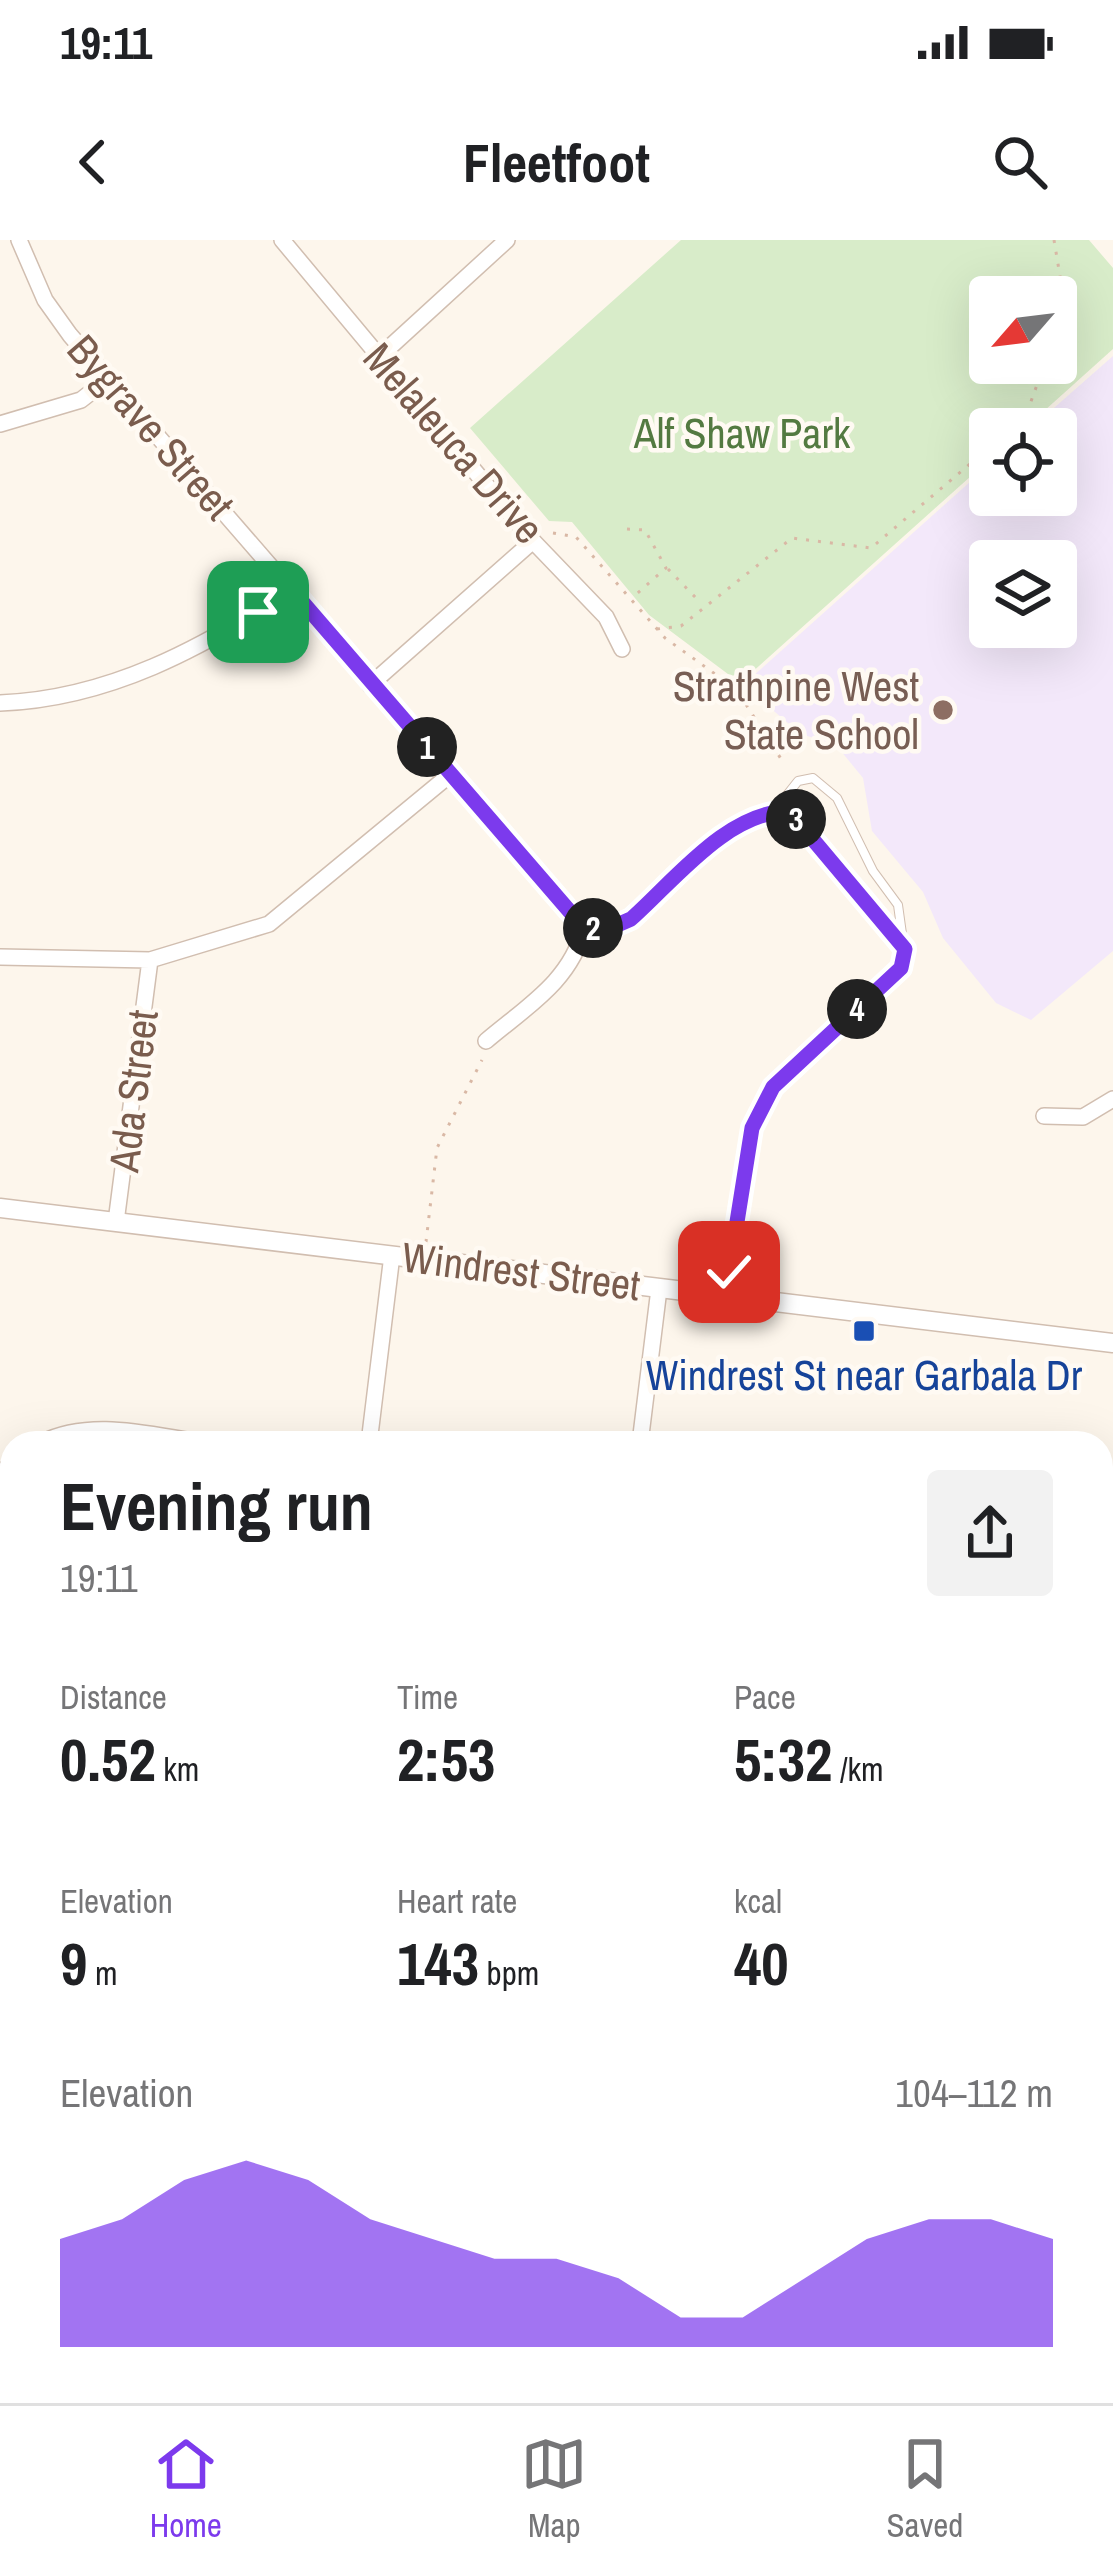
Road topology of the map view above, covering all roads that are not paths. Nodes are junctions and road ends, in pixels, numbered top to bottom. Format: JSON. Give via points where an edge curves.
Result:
{"nodes":[{"id":1,"x":20,"y":240,"type":"edge"},
{"id":2,"x":282,"y":240,"type":"edge"},
{"id":3,"x":507,"y":240,"type":"edge"},
{"id":4,"x":379,"y":357,"type":"junction"},
{"id":5,"x":108,"y":379,"type":"junction"},
{"id":6,"x":0,"y":424,"type":"edge"},
{"id":7,"x":533,"y":541,"type":"junction"},
{"id":8,"x":292,"y":590,"type":"junction"},
{"id":9,"x":622,"y":649,"type":"dead end"},
{"id":10,"x":370,"y":685,"type":"junction"},
{"id":11,"x":0,"y":703,"type":"edge"},
{"id":12,"x":452,"y":773,"type":"junction"},
{"id":13,"x":774,"y":811,"type":"junction"},
{"id":14,"x":584,"y":928,"type":"junction"},
{"id":15,"x":905,"y":949,"type":"junction"},
{"id":16,"x":0,"y":957,"type":"edge"},
{"id":17,"x":150,"y":960,"type":"junction"},
{"id":18,"x":487,"y":1041,"type":"road end"},
{"id":19,"x":1113,"y":1099,"type":"edge"},
{"id":20,"x":1044,"y":1116,"type":"dead end"},
{"id":21,"x":0,"y":1208,"type":"edge"},
{"id":22,"x":116,"y":1222,"type":"junction"},
{"id":23,"x":392,"y":1255,"type":"junction"},
{"id":24,"x":658,"y":1289,"type":"junction"},
{"id":25,"x":726,"y":1296,"type":"junction"},
{"id":26,"x":1113,"y":1343,"type":"edge"},
{"id":27,"x":73,"y":1431,"type":"edge"},
{"id":28,"x":115,"y":1431,"type":"edge"},
{"id":29,"x":370,"y":1431,"type":"edge"},
{"id":30,"x":641,"y":1431,"type":"edge"},
{"id":31,"x":1113,"y":1816,"type":"edge"},
{"id":32,"x":1113,"y":1870,"type":"edge"}],
"edges":[{"from":1,"to":5,"type":"street","name":"Bygrave Street","via":[[45,300]]},
{"from":2,"to":4,"type":"street","name":"Melaleuca Drive"},
{"from":3,"to":4,"type":"street"},
{"from":4,"to":7,"type":"street","name":"Melaleuca Drive"},
{"from":5,"to":6,"type":"street","via":[[81,400]]},
{"from":5,"to":8,"type":"street","name":"Bygrave Street"},
{"from":7,"to":9,"type":"street","name":"Melaleuca Drive","via":[[606,616]]},
{"from":7,"to":10,"type":"street"},
{"from":8,"to":10,"type":"street","name":"Bygrave Street"},
{"from":8,"to":11,"type":"street","via":[[178,659],[55,701]]},
{"from":10,"to":12,"type":"street","name":"Bygrave Street"},
{"from":12,"to":14,"type":"street","name":"Bygrave Street"},
{"from":12,"to":17,"type":"street","via":[[269,924]]},
{"from":13,"to":14,"type":"street","via":[[742,821],[631,919]]},
{"from":13,"to":15,"type":"street","via":[[789,811]]},
{"from":13,"to":15,"type":"lane","via":[[798,781],[813,778],[837,798],[898,905]]},
{"from":14,"to":18,"type":"street","via":[[560,979]]},
{"from":15,"to":25,"type":"street","via":[[901,968],[773,1087],[752,1128]]},
{"from":16,"to":17,"type":"street"},
{"from":17,"to":22,"type":"street","name":"Ada Street"},
{"from":19,"to":20,"type":"street","via":[[1083,1117]]},
{"from":21,"to":22,"type":"street","name":"Windrest Street"},
{"from":22,"to":23,"type":"street","name":"Windrest Street"},
{"from":23,"to":24,"type":"street","name":"Windrest Street"},
{"from":23,"to":29,"type":"street"},
{"from":24,"to":25,"type":"street","name":"Windrest Street"},
{"from":24,"to":30,"type":"street"},
{"from":25,"to":26,"type":"street","name":"Windrest Street"},
{"from":27,"to":28,"type":"street"},
{"from":31,"to":32,"type":"street"}]}
